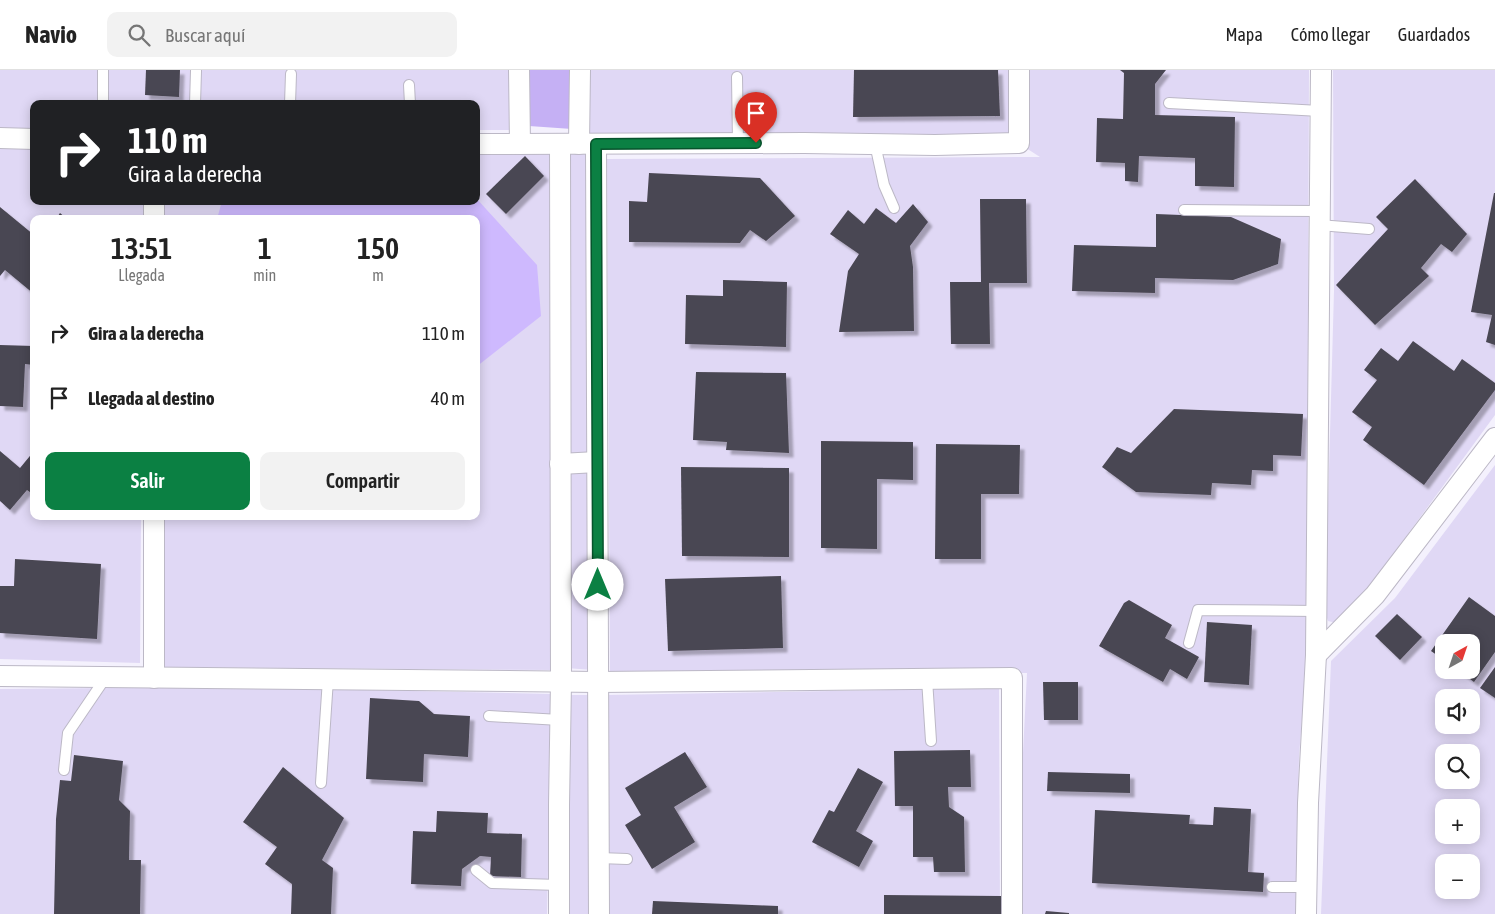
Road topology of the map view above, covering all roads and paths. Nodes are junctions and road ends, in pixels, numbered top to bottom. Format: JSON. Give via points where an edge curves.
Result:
{"nodes":[{"id":1,"x":104,"y":70,"type":"edge"},
{"id":2,"x":519,"y":70,"type":"edge"},
{"id":3,"x":580,"y":70,"type":"edge"},
{"id":4,"x":1019,"y":70,"type":"edge"},
{"id":5,"x":1321,"y":70,"type":"edge"},
{"id":6,"x":196,"y":71,"type":"edge"},
{"id":7,"x":291,"y":74,"type":"dead end"},
{"id":8,"x":737,"y":76,"type":"dead end"},
{"id":9,"x":409,"y":85,"type":"dead end"},
{"id":10,"x":103,"y":100,"type":"edge"},
{"id":11,"x":195,"y":100,"type":"edge"},
{"id":12,"x":290,"y":100,"type":"edge"},
{"id":13,"x":410,"y":100,"type":"edge"},
{"id":14,"x":1169,"y":104,"type":"dead end"},
{"id":15,"x":1320,"y":111,"type":"junction"},
{"id":16,"x":0,"y":138,"type":"edge"},
{"id":17,"x":30,"y":139,"type":"edge"},
{"id":18,"x":480,"y":144,"type":"edge"},
{"id":19,"x":520,"y":144,"type":"junction"},
{"id":20,"x":578,"y":144,"type":"junction"},
{"id":21,"x":738,"y":144,"type":"junction"},
{"id":22,"x":875,"y":144,"type":"junction"},
{"id":23,"x":894,"y":208,"type":"dead end"},
{"id":24,"x":1184,"y":210,"type":"dead end"},
{"id":25,"x":1319,"y":218,"type":"junction"},
{"id":26,"x":1369,"y":229,"type":"dead end"},
{"id":27,"x":1495,"y":438,"type":"edge"},
{"id":28,"x":597,"y":462,"type":"junction"},
{"id":29,"x":560,"y":464,"type":"junction"},
{"id":30,"x":154,"y":520,"type":"edge"},
{"id":31,"x":1316,"y":611,"type":"junction"},
{"id":32,"x":1188,"y":643,"type":"dead end"},
{"id":33,"x":1316,"y":655,"type":"junction"},
{"id":34,"x":0,"y":676,"type":"edge"},
{"id":35,"x":106,"y":677,"type":"junction"},
{"id":36,"x":154,"y":678,"type":"junction"},
{"id":37,"x":328,"y":679,"type":"junction"},
{"id":38,"x":927,"y":679,"type":"junction"},
{"id":39,"x":561,"y":682,"type":"junction"},
{"id":40,"x":598,"y":682,"type":"junction"},
{"id":41,"x":489,"y":716,"type":"dead end"},
{"id":42,"x":560,"y":720,"type":"junction"},
{"id":43,"x":931,"y":741,"type":"dead end"},
{"id":44,"x":64,"y":770,"type":"dead end"},
{"id":45,"x":321,"y":783,"type":"dead end"},
{"id":46,"x":599,"y":858,"type":"junction"},
{"id":47,"x":627,"y":859,"type":"dead end"},
{"id":48,"x":476,"y":870,"type":"dead end"},
{"id":49,"x":559,"y":885,"type":"junction"},
{"id":50,"x":1272,"y":887,"type":"dead end"},
{"id":51,"x":1307,"y":887,"type":"junction"},
{"id":52,"x":559,"y":914,"type":"edge"},
{"id":53,"x":599,"y":914,"type":"edge"},
{"id":54,"x":1012,"y":914,"type":"edge"},
{"id":55,"x":1306,"y":914,"type":"edge"}],
"edges":[{"from":1,"to":10,"type":"lane"},
{"from":2,"to":19,"type":"street"},
{"from":3,"to":20,"type":"street"},
{"from":4,"to":22,"type":"street","via":[[1018,143]]},
{"from":5,"to":15,"type":"street"},
{"from":6,"to":11,"type":"lane"},
{"from":7,"to":12,"type":"lane"},
{"from":8,"to":21,"type":"lane"},
{"from":9,"to":13,"type":"lane"},
{"from":14,"to":15,"type":"lane"},
{"from":15,"to":25,"type":"street"},
{"from":16,"to":17,"type":"street"},
{"from":18,"to":19,"type":"street"},
{"from":19,"to":20,"type":"street"},
{"from":20,"to":21,"type":"street"},
{"from":20,"to":28,"type":"street"},
{"from":20,"to":29,"type":"street"},
{"from":21,"to":22,"type":"street"},
{"from":22,"to":23,"type":"lane","via":[[884,185]]},
{"from":24,"to":25,"type":"lane"},
{"from":25,"to":26,"type":"lane"},
{"from":25,"to":31,"type":"street"},
{"from":27,"to":33,"type":"street","via":[[1375,595]]},
{"from":28,"to":29,"type":"street"},
{"from":28,"to":40,"type":"street"},
{"from":29,"to":39,"type":"street"},
{"from":30,"to":36,"type":"street"},
{"from":31,"to":32,"type":"lane","via":[[1198,610]]},
{"from":31,"to":33,"type":"street"},
{"from":33,"to":51,"type":"street"},
{"from":34,"to":35,"type":"street"},
{"from":35,"to":36,"type":"street"},
{"from":35,"to":44,"type":"lane","via":[[68,733]]},
{"from":36,"to":37,"type":"street"},
{"from":37,"to":39,"type":"street"},
{"from":37,"to":45,"type":"lane"},
{"from":38,"to":40,"type":"street"},
{"from":38,"to":43,"type":"lane"},
{"from":38,"to":54,"type":"street","via":[[1012,678]]},
{"from":39,"to":40,"type":"street"},
{"from":39,"to":42,"type":"street"},
{"from":40,"to":46,"type":"street"},
{"from":41,"to":42,"type":"lane"},
{"from":42,"to":49,"type":"street"},
{"from":46,"to":47,"type":"lane"},
{"from":46,"to":53,"type":"street"},
{"from":48,"to":49,"type":"lane","via":[[492,884]]},
{"from":49,"to":52,"type":"street"},
{"from":50,"to":51,"type":"lane"},
{"from":51,"to":55,"type":"street"}]}
